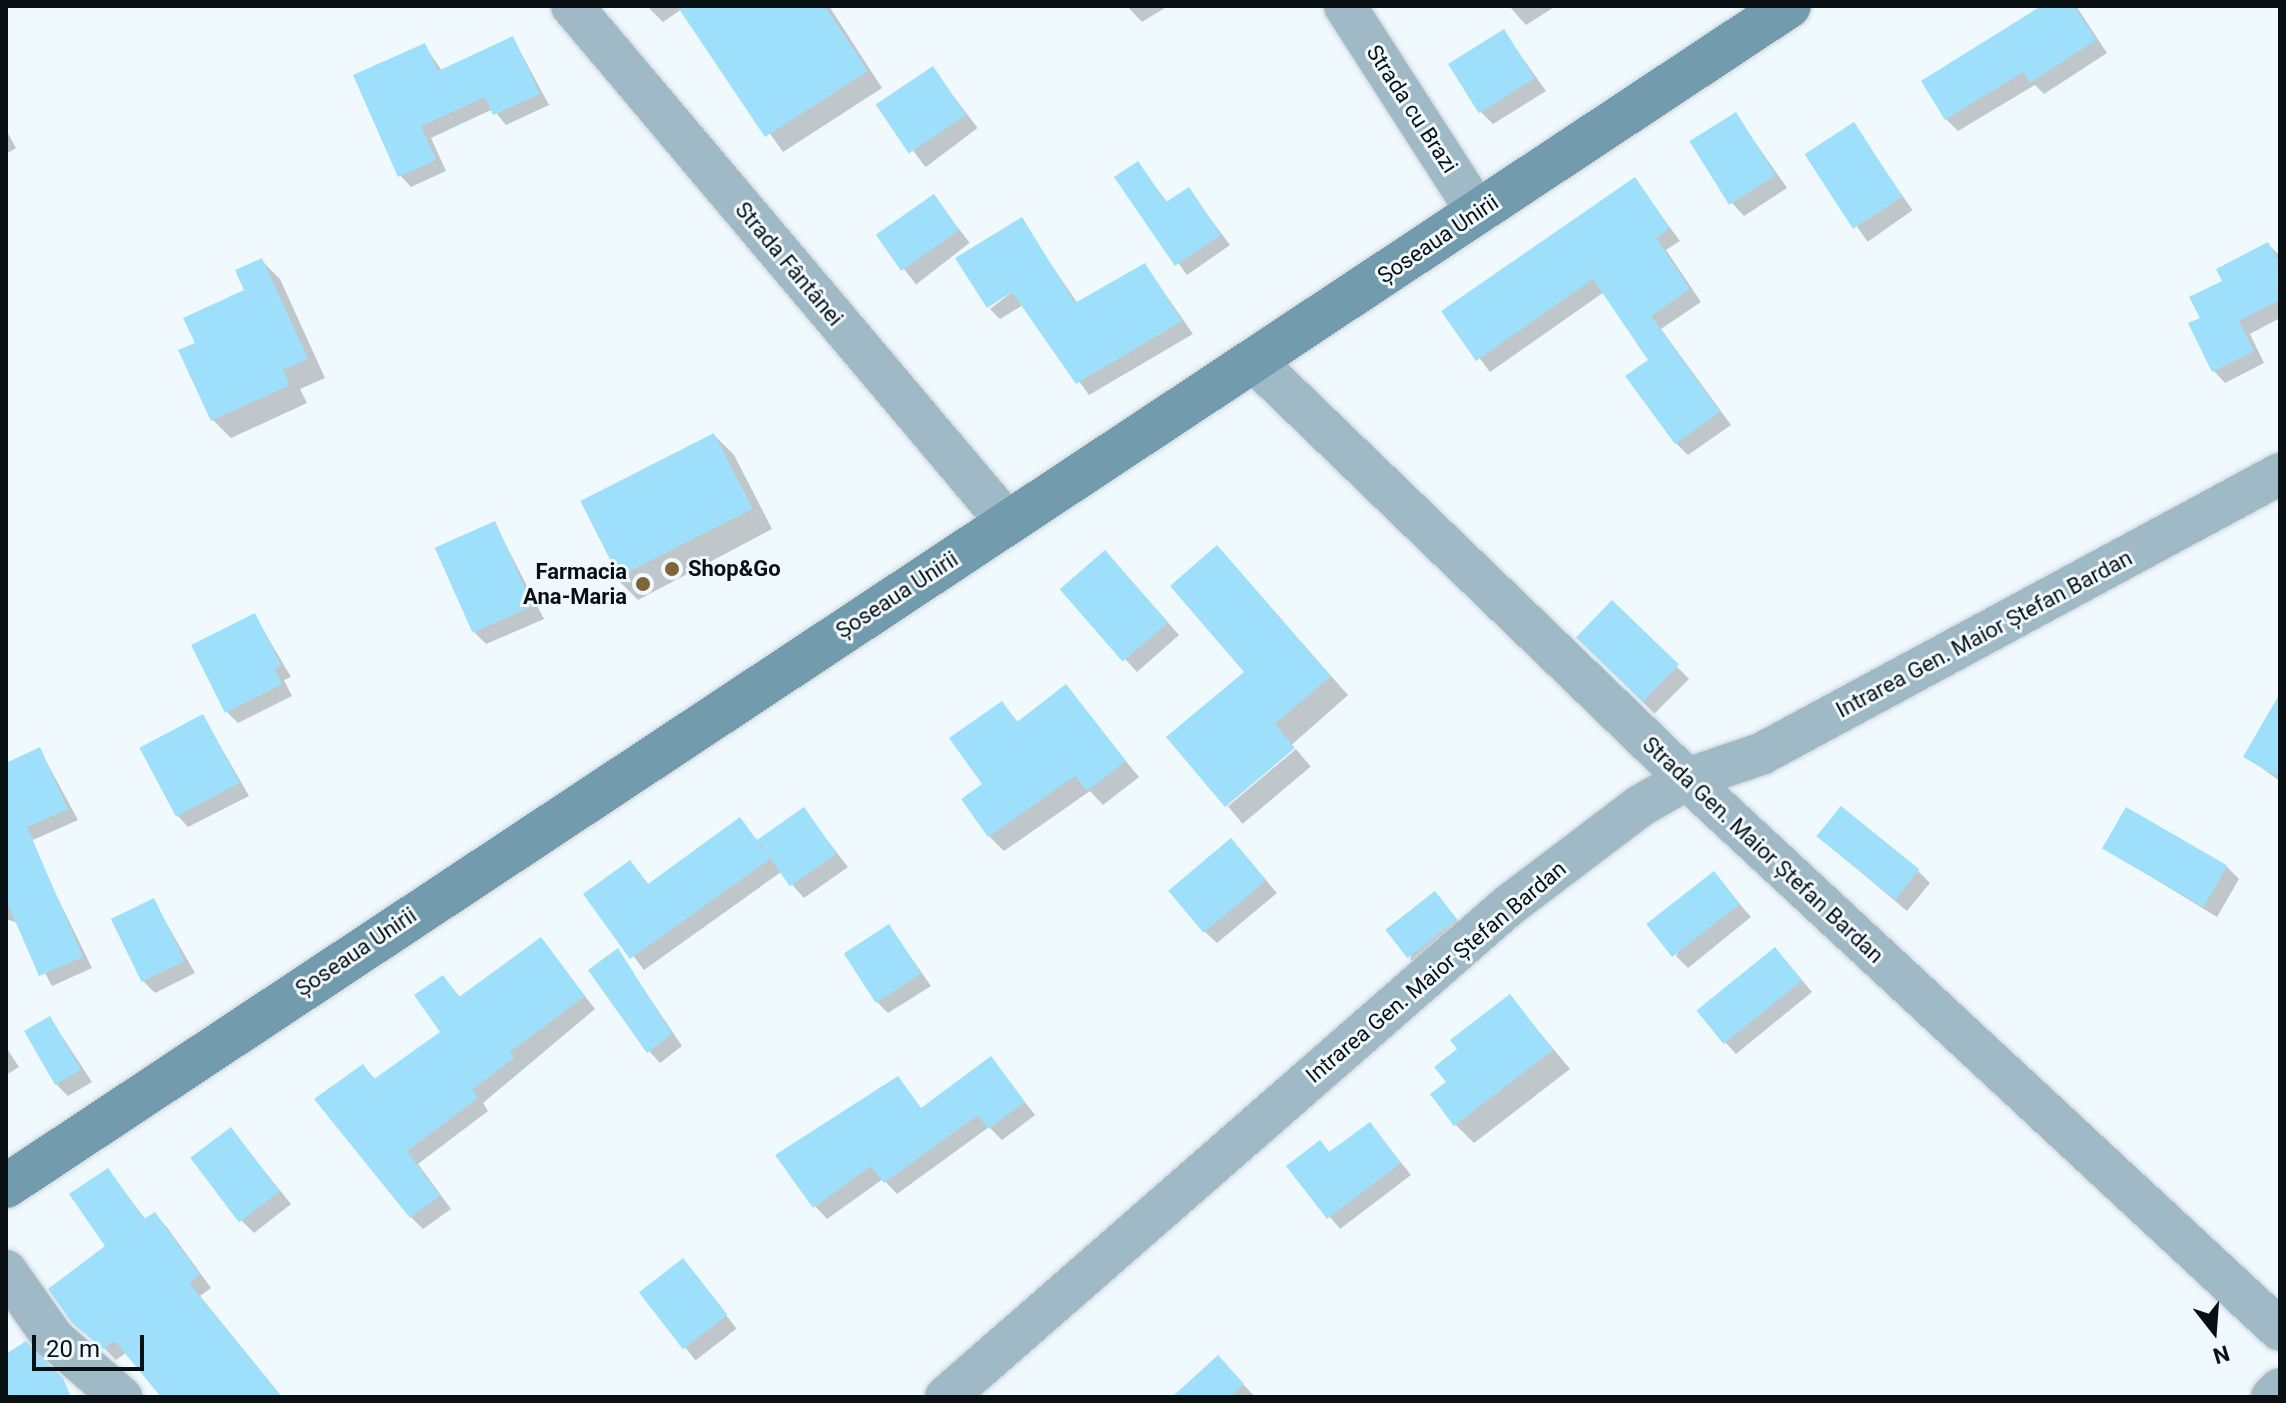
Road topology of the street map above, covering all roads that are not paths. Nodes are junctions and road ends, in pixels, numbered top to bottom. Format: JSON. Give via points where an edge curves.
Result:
{"nodes":[{"id":1,"x":572,"y":6,"type":"edge"},
{"id":2,"x":1345,"y":6,"type":"edge"},
{"id":3,"x":1789,"y":6,"type":"edge"},
{"id":4,"x":1478,"y":213,"type":"junction"},
{"id":5,"x":1255,"y":362,"type":"junction"},
{"id":6,"x":2280,"y":474,"type":"edge"},
{"id":7,"x":1007,"y":522,"type":"junction"},
{"id":8,"x":1687,"y":779,"type":"junction"},
{"id":9,"x":6,"y":1186,"type":"edge"},
{"id":10,"x":6,"y":1271,"type":"edge"},
{"id":11,"x":2280,"y":1330,"type":"edge"},
{"id":12,"x":2280,"y":1389,"type":"edge"},
{"id":13,"x":121,"y":1397,"type":"edge"},
{"id":14,"x":946,"y":1397,"type":"edge"},
{"id":15,"x":2272,"y":1397,"type":"edge"}],
"edges":[{"from":1,"to":7,"type":"street","name":"Strada Fântânei"},
{"from":2,"to":4,"type":"street","name":"Strada cu Brazi"},
{"from":3,"to":4,"type":"main road","name":"Șoseaua Unirii"},
{"from":4,"to":5,"type":"main road","name":"Șoseaua Unirii"},
{"from":5,"to":7,"type":"main road","name":"Șoseaua Unirii"},
{"from":5,"to":8,"type":"street","name":"Strada Gen. Maior Ștefan Bardan"},
{"from":6,"to":8,"type":"street","name":"Intrarea Gen. Maior Ștefan Bardan","via":[[1761,754]]},
{"from":7,"to":9,"type":"main road","name":"Șoseaua Unirii"},
{"from":8,"to":11,"type":"street","name":"Strada Gen. Maior Ștefan Bardan"},
{"from":8,"to":14,"type":"street","name":"Intrarea Gen. Maior Ștefan Bardan","via":[[1508,906]]},
{"from":10,"to":13,"type":"street","via":[[54,1339]]},
{"from":12,"to":15,"type":"street"}]}
